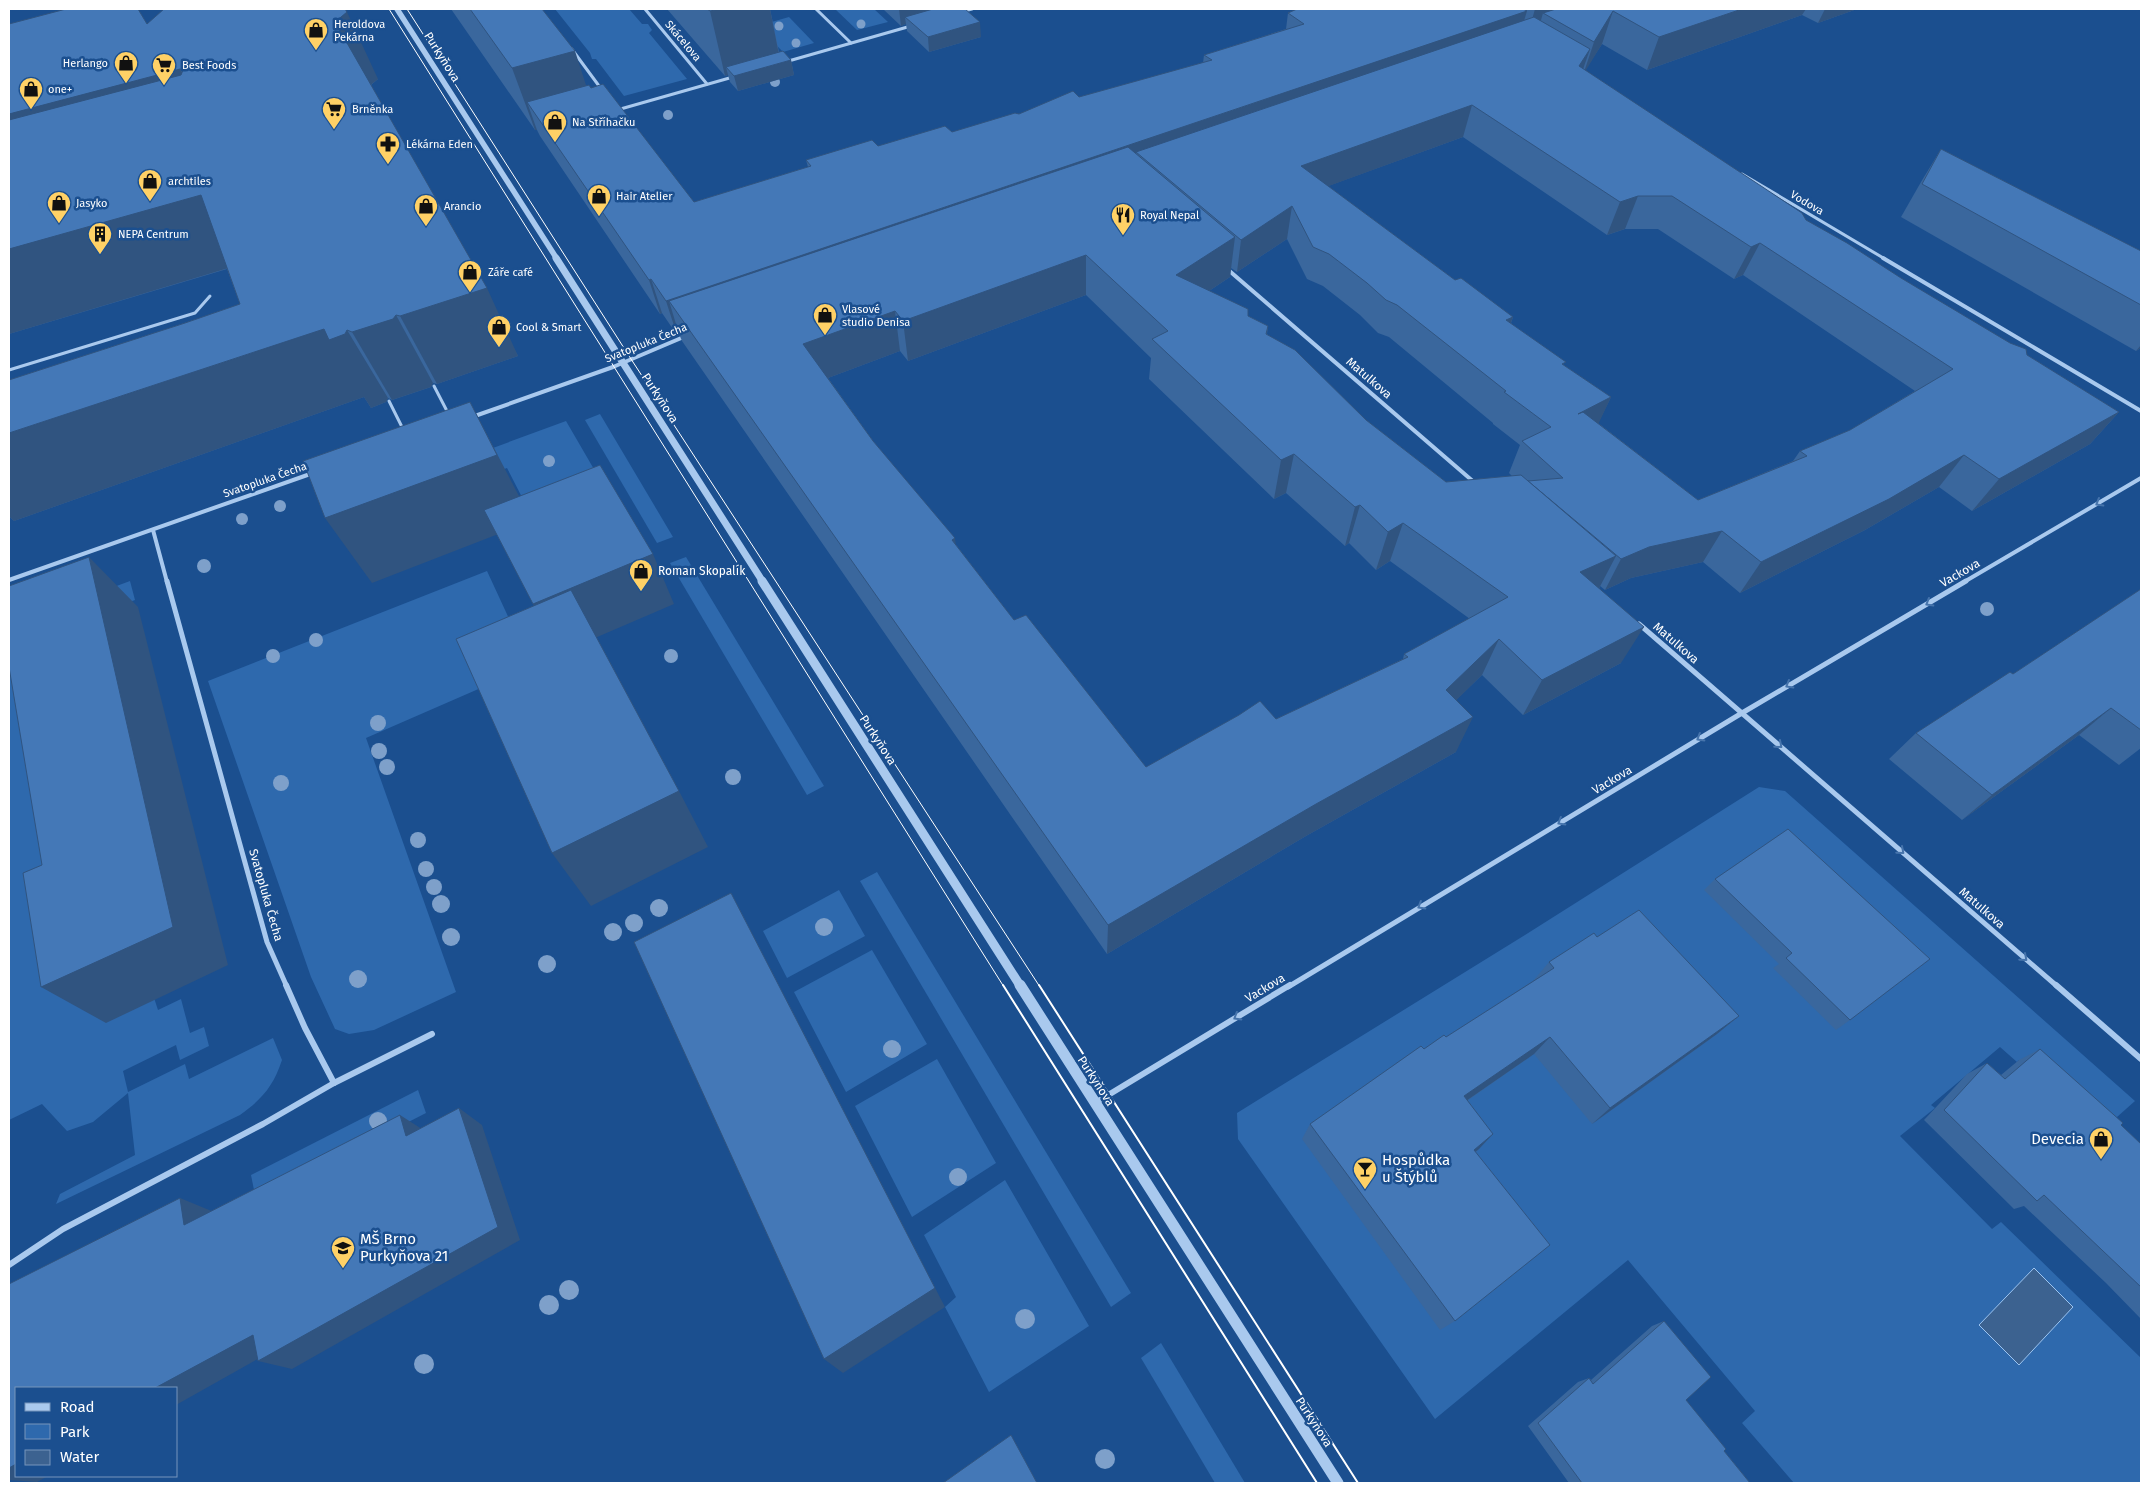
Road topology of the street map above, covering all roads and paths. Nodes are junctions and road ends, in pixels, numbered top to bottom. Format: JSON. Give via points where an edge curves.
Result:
{"nodes":[{"id":1,"x":397,"y":9,"type":"edge"},
{"id":2,"x":645,"y":9,"type":"edge"},
{"id":3,"x":816,"y":9,"type":"edge"},
{"id":4,"x":972,"y":9,"type":"edge"},
{"id":5,"x":953,"y":14,"type":"edge"},
{"id":6,"x":916,"y":25,"type":"edge"},
{"id":7,"x":851,"y":43,"type":"junction"},
{"id":8,"x":570,"y":47,"type":"edge"},
{"id":9,"x":784,"y":62,"type":"edge"},
{"id":10,"x":736,"y":76,"type":"edge"},
{"id":11,"x":707,"y":84,"type":"junction"},
{"id":12,"x":607,"y":97,"type":"edge"},
{"id":13,"x":612,"y":104,"type":"edge"},
{"id":14,"x":617,"y":110,"type":"junction"},
{"id":15,"x":608,"y":113,"type":"edge"},
{"id":16,"x":1739,"y":172,"type":"edge"},
{"id":17,"x":1225,"y":267,"type":"edge"},
{"id":18,"x":210,"y":296,"type":"dead end"},
{"id":19,"x":690,"y":335,"type":"edge"},
{"id":20,"x":622,"y":363,"type":"junction"},
{"id":21,"x":9,"y":370,"type":"edge"},
{"id":22,"x":434,"y":386,"type":"dead end"},
{"id":23,"x":389,"y":401,"type":"dead end"},
{"id":24,"x":2141,"y":411,"type":"edge"},
{"id":25,"x":450,"y":416,"type":"edge"},
{"id":26,"x":464,"y":420,"type":"edge"},
{"id":27,"x":405,"y":432,"type":"edge"},
{"id":28,"x":320,"y":471,"type":"edge"},
{"id":29,"x":2141,"y":478,"type":"edge"},
{"id":30,"x":1479,"y":486,"type":"edge"},
{"id":31,"x":153,"y":530,"type":"junction"},
{"id":32,"x":9,"y":580,"type":"edge"},
{"id":33,"x":1636,"y":622,"type":"edge"},
{"id":34,"x":1742,"y":713,"type":"junction"},
{"id":35,"x":432,"y":1034,"type":"dead end"},
{"id":36,"x":2141,"y":1059,"type":"edge"},
{"id":37,"x":334,"y":1084,"type":"junction"},
{"id":38,"x":1095,"y":1103,"type":"junction"},
{"id":39,"x":9,"y":1265,"type":"edge"},
{"id":40,"x":1338,"y":1483,"type":"edge"}],
"edges":[{"from":1,"to":20,"type":"street","name":"Purkyňova"},
{"from":2,"to":11,"type":"street","name":"Skácelova"},
{"from":3,"to":7,"type":"street"},
{"from":4,"to":5,"type":"street"},
{"from":6,"to":7,"type":"street"},
{"from":7,"to":9,"type":"street"},
{"from":8,"to":12,"type":"street"},
{"from":10,"to":11,"type":"street"},
{"from":11,"to":14,"type":"street"},
{"from":13,"to":14,"type":"street"},
{"from":14,"to":15,"type":"street"},
{"from":16,"to":24,"type":"street","name":"Vodova"},
{"from":17,"to":30,"type":"street","name":"Matulkova"},
{"from":18,"to":21,"type":"lane","via":[[195,313]]},
{"from":19,"to":20,"type":"street","name":"Svatopluka Čecha"},
{"from":20,"to":26,"type":"street","name":"Svatopluka Čecha"},
{"from":20,"to":38,"type":"street","name":"Purkyňova"},
{"from":22,"to":25,"type":"lane"},
{"from":23,"to":27,"type":"lane"},
{"from":28,"to":31,"type":"street","name":"Svatopluka Čecha"},
{"from":29,"to":34,"type":"street","name":"Vackova","one_way":true},
{"from":31,"to":32,"type":"street","name":"Svatopluka Čecha"},
{"from":31,"to":37,"type":"street","name":"Svatopluka Čecha","via":[[267,942]]},
{"from":33,"to":34,"type":"street","name":"Matulkova"},
{"from":34,"to":36,"type":"street","name":"Matulkova","one_way":true},
{"from":34,"to":38,"type":"street","name":"Vackova","one_way":true},
{"from":35,"to":37,"type":"street"},
{"from":37,"to":39,"type":"street","via":[[63,1229]]},
{"from":38,"to":40,"type":"street","name":"Purkyňova"}]}
